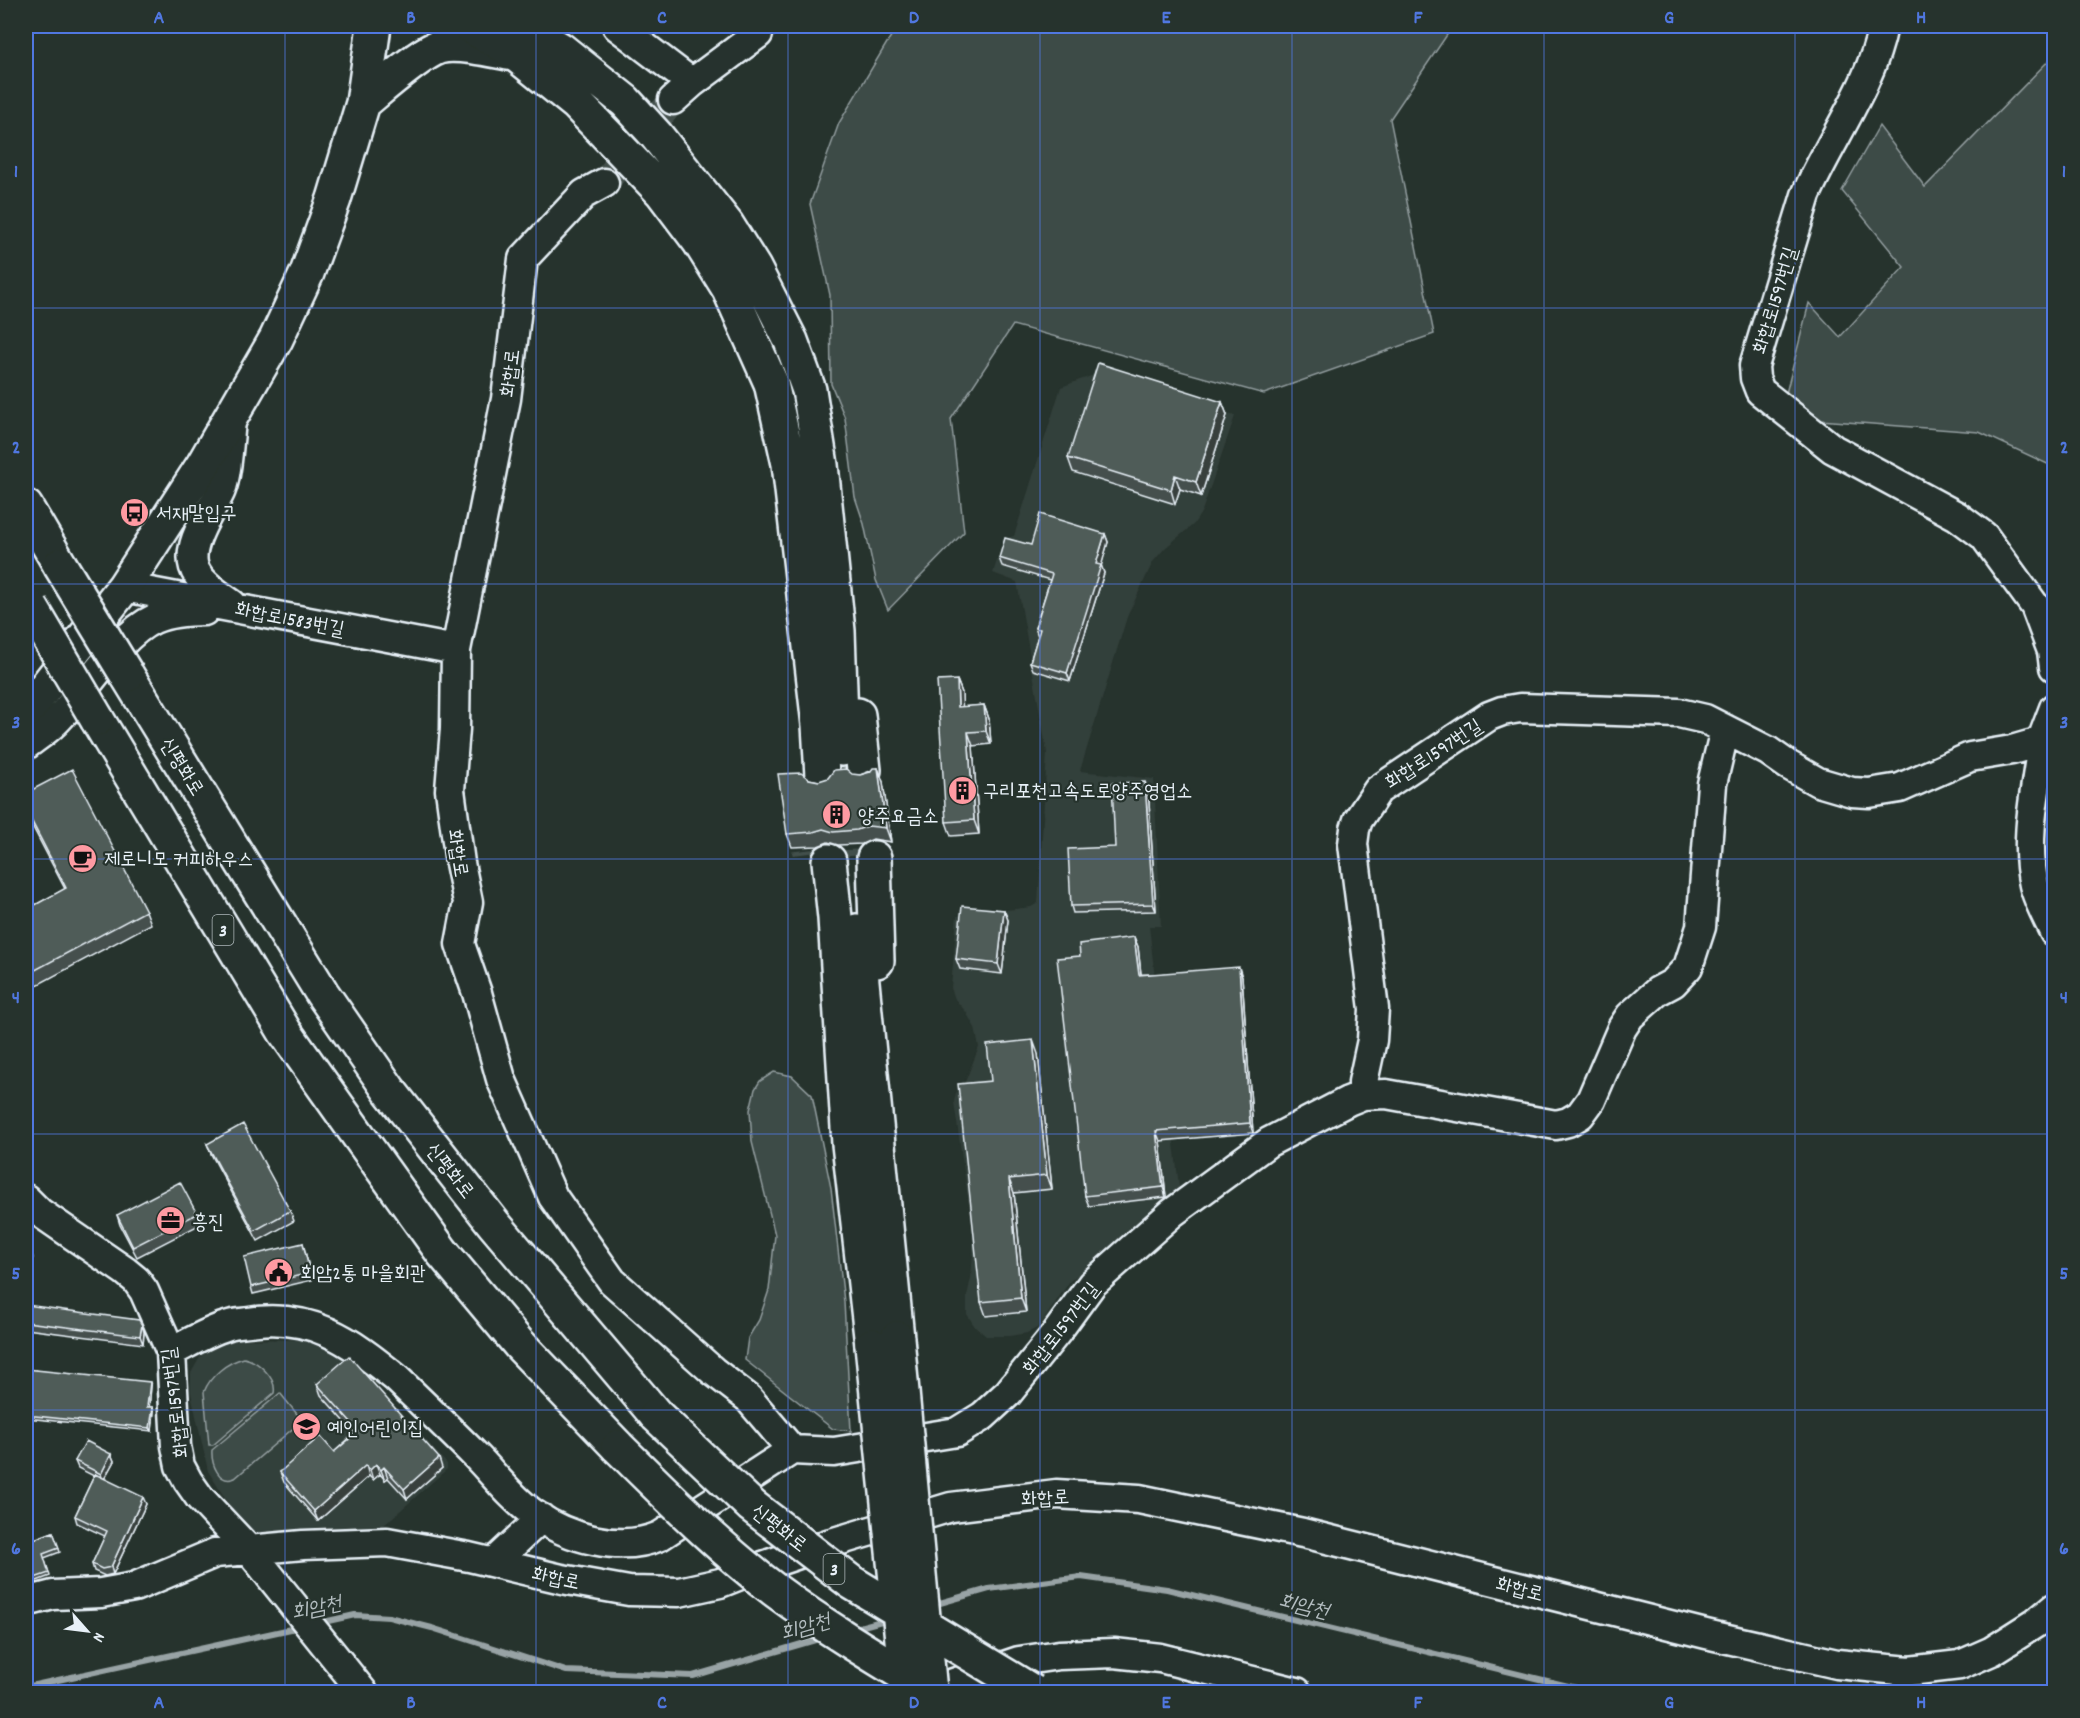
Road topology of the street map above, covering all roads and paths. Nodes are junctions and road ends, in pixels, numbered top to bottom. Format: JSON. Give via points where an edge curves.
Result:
{"nodes":[{"id":1,"x":374,"y":26,"type":"edge"},
{"id":2,"x":469,"y":26,"type":"edge"},
{"id":3,"x":530,"y":26,"type":"edge"},
{"id":4,"x":617,"y":26,"type":"edge"},
{"id":5,"x":1883,"y":26,"type":"edge"},
{"id":6,"x":758,"y":34,"type":"dead end"},
{"id":7,"x":518,"y":40,"type":"edge"},
{"id":8,"x":560,"y":49,"type":"junction"},
{"id":9,"x":363,"y":103,"type":"junction"},
{"id":10,"x":604,"y":183,"type":"tunnel mouth"},
{"id":11,"x":232,"y":417,"type":"junction"},
{"id":12,"x":26,"y":497,"type":"edge"},
{"id":13,"x":32,"y":517,"type":"edge"},
{"id":14,"x":124,"y":587,"type":"junction"},
{"id":15,"x":28,"y":601,"type":"edge"},
{"id":16,"x":239,"y":609,"type":"junction"},
{"id":17,"x":456,"y":650,"type":"junction"},
{"id":18,"x":2055,"y":667,"type":"edge"},
{"id":19,"x":26,"y":712,"type":"edge"},
{"id":20,"x":2052,"y":718,"type":"edge"},
{"id":21,"x":1725,"y":729,"type":"junction"},
{"id":22,"x":26,"y":746,"type":"edge"},
{"id":23,"x":2055,"y":932,"type":"edge"},
{"id":24,"x":1363,"y":1095,"type":"junction"},
{"id":25,"x":26,"y":1199,"type":"edge"},
{"id":26,"x":885,"y":1341,"type":"junction"},
{"id":27,"x":171,"y":1352,"type":"junction"},
{"id":28,"x":792,"y":1450,"type":"junction"},
{"id":29,"x":541,"y":1518,"type":"junction"},
{"id":30,"x":257,"y":1560,"type":"junction"},
{"id":31,"x":494,"y":1562,"type":"junction"},
{"id":32,"x":26,"y":1602,"type":"edge"},
{"id":33,"x":2055,"y":1608,"type":"edge"},
{"id":34,"x":359,"y":1688,"type":"edge"},
{"id":35,"x":926,"y":1690,"type":"edge"},
{"id":36,"x":1033,"y":1692,"type":"edge"},
{"id":37,"x":1297,"y":1692,"type":"edge"}],
"edges":[{"from":1,"to":9,"type":"main road"},
{"from":2,"to":7,"type":"main road"},
{"from":3,"to":8,"type":"main road"},
{"from":4,"to":6,"type":"street","via":[[682,92]]},
{"from":5,"to":18,"type":"street","name":"화합로1597번길","via":[[1870,70],[1806,195],[1754,366],[1755,378],[1760,391],[1833,449],[1957,516],[1984,537],[2035,606]]},
{"from":7,"to":8,"type":"main road"},
{"from":7,"to":8,"type":"main road","via":[[662,192],[699,241],[729,289],[771,383],[789,464],[818,714],[832,773],[838,631],[809,390],[791,341],[747,255],[710,200],[625,101]]},
{"from":7,"to":9,"type":"main road","via":[[440,46]]},
{"from":9,"to":11,"type":"main road","via":[[308,273]]},
{"from":10,"to":17,"type":"street","name":"화합로","via":[[584,194],[523,258],[506,399]]},
{"from":11,"to":14,"type":"main road"},
{"from":11,"to":16,"type":"street","via":[[222,489],[191,551],[199,578]]},
{"from":12,"to":13,"type":"main road","name":"신평화로"},
{"from":13,"to":36,"type":"main road","name":"신평화로","number":"3","bridge":true,"via":[[322,993],[389,1090],[494,1224],[656,1416],[752,1506],[851,1582]]},
{"from":14,"to":16,"type":"street","name":"화합로1583번길"},
{"from":14,"to":19,"type":"main road"},
{"from":15,"to":35,"type":"main road","number":"3","bridge":true,"via":[[285,1032],[442,1252],[519,1344],[704,1532],[776,1591]]},
{"from":16,"to":17,"type":"street","name":"화합로1583번길"},
{"from":16,"to":22,"type":"street","via":[[176,612],[141,626],[55,722]]},
{"from":17,"to":28,"type":"street","name":"화합로","via":[[450,790],[468,902],[460,944],[501,1079],[553,1197],[612,1281],[748,1398]]},
{"from":20,"to":21,"type":"street","name":"화합로1597번길","via":[[2036,743],[1970,758],[1900,788],[1869,793],[1818,782]]},
{"from":20,"to":23,"type":"street","name":"화합로1597번길","via":[[2031,831],[2031,855],[2034,885]]},
{"from":21,"to":24,"type":"street","name":"화합로1597번길","via":[[1712,784],[1701,927],[1688,967],[1630,1016],[1591,1100],[1580,1115],[1556,1125],[1386,1094]]},
{"from":21,"to":24,"type":"street","name":"화합로1597번길","via":[[1679,713],[1520,708],[1502,711],[1378,790],[1358,820],[1353,844],[1374,1010]]},
{"from":24,"to":28,"type":"street","name":"화합로1597번길","via":[[1269,1142],[1172,1214],[1092,1284],[1008,1394],[983,1416],[957,1432],[834,1452]]},
{"from":25,"to":27,"type":"street","name":"화합로1597번길","via":[[136,1280]]},
{"from":26,"to":26,"type":"main road","via":[[849,1144],[835,918],[841,857],[883,1200]]},
{"from":26,"to":35,"type":"main road","bridge":true},
{"from":27,"to":29,"type":"street","via":[[227,1325],[265,1320],[308,1324],[362,1352],[396,1377],[523,1505]]},
{"from":27,"to":30,"type":"street","name":"화합로1597번길","via":[[180,1466],[200,1498]]},
{"from":28,"to":29,"type":"street","via":[[645,1542],[599,1541]]},
{"from":29,"to":31,"type":"street"},
{"from":30,"to":31,"type":"street","name":"화합로","via":[[303,1545],[387,1542]]},
{"from":30,"to":32,"type":"street","name":"화합로","via":[[215,1554],[134,1587],[52,1595]]},
{"from":30,"to":34,"type":"street","name":"화합로1597번길"},
{"from":31,"to":33,"type":"street","name":"화합로","via":[[629,1591],[679,1592],[720,1583],[831,1543],[951,1507],[1056,1494],[1140,1498],[1303,1533],[1837,1664],[1909,1671],[1960,1665],[1992,1651]]},
{"from":35,"to":37,"type":"street","via":[[1019,1661],[1114,1653],[1160,1658]]}]}
